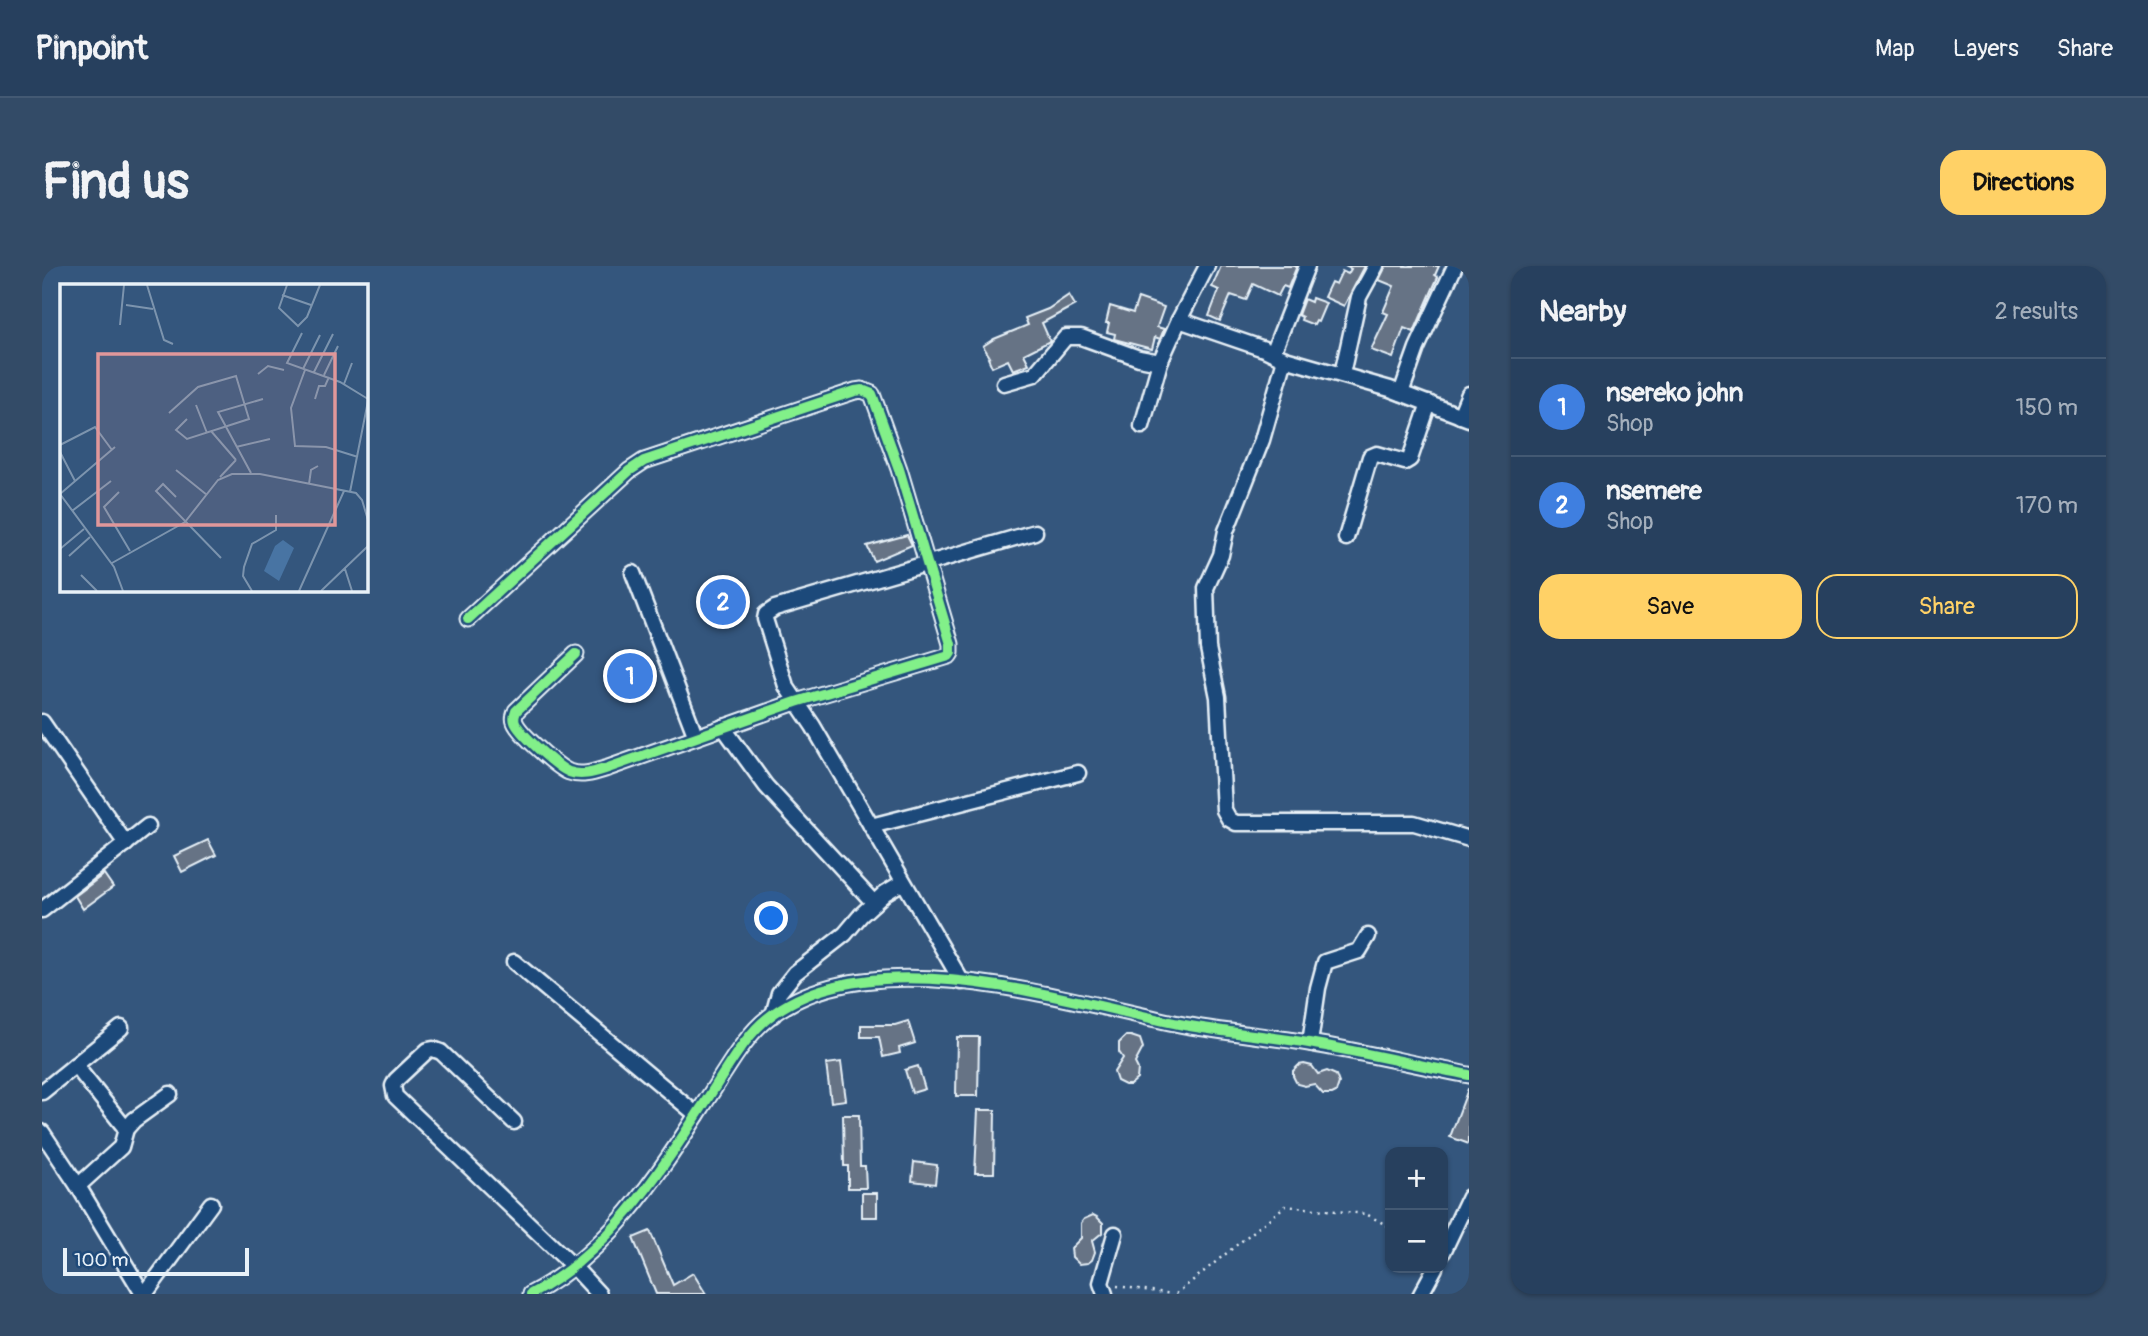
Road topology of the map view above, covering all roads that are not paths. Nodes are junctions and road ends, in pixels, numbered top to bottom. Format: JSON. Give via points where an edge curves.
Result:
{"nodes":[{"id":1,"x":1207,"y":266,"type":"edge"},
{"id":2,"x":1307,"y":266,"type":"edge"},
{"id":3,"x":1376,"y":266,"type":"edge"},
{"id":4,"x":1455,"y":266,"type":"edge"},
{"id":5,"x":1179,"y":320,"type":"junction"},
{"id":6,"x":1279,"y":356,"type":"junction"},
{"id":7,"x":1160,"y":362,"type":"junction"},
{"id":8,"x":1342,"y":374,"type":"junction"},
{"id":9,"x":1004,"y":383,"type":"dead end"},
{"id":10,"x":1401,"y":393,"type":"junction"},
{"id":11,"x":1469,"y":394,"type":"edge"},
{"id":12,"x":1429,"y":403,"type":"junction"},
{"id":13,"x":1465,"y":417,"type":"edge"},
{"id":14,"x":1142,"y":426,"type":"dead end"},
{"id":15,"x":1035,"y":533,"type":"dead end"},
{"id":16,"x":1346,"y":538,"type":"dead end"},
{"id":17,"x":928,"y":565,"type":"junction"},
{"id":18,"x":634,"y":573,"type":"dead end"},
{"id":19,"x":468,"y":619,"type":"dead end"},
{"id":20,"x":576,"y":654,"type":"dead end"},
{"id":21,"x":796,"y":702,"type":"junction"},
{"id":22,"x":42,"y":722,"type":"edge"},
{"id":23,"x":723,"y":727,"type":"junction"},
{"id":24,"x":696,"y":737,"type":"junction"},
{"id":25,"x":1078,"y":774,"type":"dead end"},
{"id":26,"x":148,"y":826,"type":"dead end"},
{"id":27,"x":870,"y":826,"type":"junction"},
{"id":28,"x":1469,"y":839,"type":"edge"},
{"id":29,"x":126,"y":844,"type":"junction"},
{"id":30,"x":903,"y":882,"type":"junction"},
{"id":31,"x":874,"y":903,"type":"junction"},
{"id":32,"x":42,"y":910,"type":"edge"},
{"id":33,"x":1368,"y":936,"type":"dead end"},
{"id":34,"x":514,"y":962,"type":"dead end"},
{"id":35,"x":962,"y":982,"type":"junction"},
{"id":36,"x":773,"y":1015,"type":"junction"},
{"id":37,"x":121,"y":1028,"type":"dead end"},
{"id":38,"x":1310,"y":1043,"type":"junction"},
{"id":39,"x":75,"y":1065,"type":"junction"},
{"id":40,"x":1469,"y":1075,"type":"edge"},
{"id":41,"x":42,"y":1091,"type":"edge"},
{"id":42,"x":170,"y":1094,"type":"dead end"},
{"id":43,"x":697,"y":1115,"type":"junction"},
{"id":44,"x":513,"y":1122,"type":"dead end"},
{"id":45,"x":126,"y":1129,"type":"junction"},
{"id":46,"x":42,"y":1132,"type":"edge"},
{"id":47,"x":78,"y":1186,"type":"junction"},
{"id":48,"x":1469,"y":1197,"type":"edge"},
{"id":49,"x":211,"y":1204,"type":"dead end"},
{"id":50,"x":1115,"y":1234,"type":"dead end"},
{"id":51,"x":1448,"y":1241,"type":"edge"},
{"id":52,"x":573,"y":1266,"type":"junction"},
{"id":53,"x":1432,"y":1273,"type":"edge"},
{"id":54,"x":1103,"y":1289,"type":"edge"},
{"id":55,"x":144,"y":1294,"type":"edge"},
{"id":56,"x":531,"y":1294,"type":"edge"},
{"id":57,"x":599,"y":1294,"type":"edge"},
{"id":58,"x":1421,"y":1294,"type":"edge"}],
"edges":[{"from":1,"to":5,"type":"street"},
{"from":2,"to":6,"type":"street"},
{"from":3,"to":8,"type":"street","via":[[1359,297]]},
{"from":4,"to":10,"type":"street"},
{"from":5,"to":6,"type":"street"},
{"from":5,"to":7,"type":"street"},
{"from":6,"to":8,"type":"street"},
{"from":6,"to":28,"type":"street","via":[[1262,440],[1206,588],[1224,810],[1236,823],[1415,823]]},
{"from":7,"to":9,"type":"street","via":[[1081,337],[1066,337],[1035,374]]},
{"from":7,"to":14,"type":"street"},
{"from":8,"to":10,"type":"street"},
{"from":10,"to":12,"type":"street"},
{"from":11,"to":13,"type":"street"},
{"from":12,"to":13,"type":"street"},
{"from":12,"to":16,"type":"street","via":[[1410,459],[1370,457]]},
{"from":15,"to":17,"type":"street"},
{"from":17,"to":19,"type":"street","via":[[876,400],[862,390],[644,461]]},
{"from":17,"to":21,"type":"street","via":[[951,644],[949,656]]},
{"from":17,"to":21,"type":"street","via":[[766,614],[786,686]]},
{"from":18,"to":24,"type":"street"},
{"from":20,"to":24,"type":"street","via":[[514,716],[519,728],[556,764],[568,772],[593,773]]},
{"from":21,"to":23,"type":"street"},
{"from":21,"to":27,"type":"street"},
{"from":22,"to":29,"type":"street"},
{"from":23,"to":24,"type":"street"},
{"from":23,"to":31,"type":"street","via":[[766,786]]},
{"from":25,"to":27,"type":"street"},
{"from":26,"to":29,"type":"street"},
{"from":27,"to":30,"type":"street"},
{"from":29,"to":32,"type":"street"},
{"from":30,"to":31,"type":"street"},
{"from":30,"to":35,"type":"street"},
{"from":31,"to":36,"type":"street","via":[[845,934],[785,983]]},
{"from":33,"to":38,"type":"street","via":[[1359,951],[1325,962]]},
{"from":34,"to":43,"type":"street"},
{"from":35,"to":36,"type":"street","via":[[907,978],[847,983],[825,988]]},
{"from":35,"to":38,"type":"street","via":[[1019,988],[1181,1024]]},
{"from":36,"to":43,"type":"street","via":[[757,1028]]},
{"from":37,"to":39,"type":"street"},
{"from":38,"to":40,"type":"street"},
{"from":39,"to":41,"type":"street"},
{"from":39,"to":45,"type":"street"},
{"from":42,"to":45,"type":"street"},
{"from":43,"to":52,"type":"street","via":[[644,1191]]},
{"from":44,"to":52,"type":"street","via":[[433,1049],[393,1086],[396,1096]]},
{"from":45,"to":47,"type":"street","via":[[121,1147]]},
{"from":46,"to":47,"type":"street"},
{"from":47,"to":55,"type":"street"},
{"from":48,"to":51,"type":"street"},
{"from":49,"to":55,"type":"street"},
{"from":50,"to":54,"type":"street"},
{"from":52,"to":56,"type":"street"},
{"from":52,"to":57,"type":"street"},
{"from":53,"to":58,"type":"street"}]}
